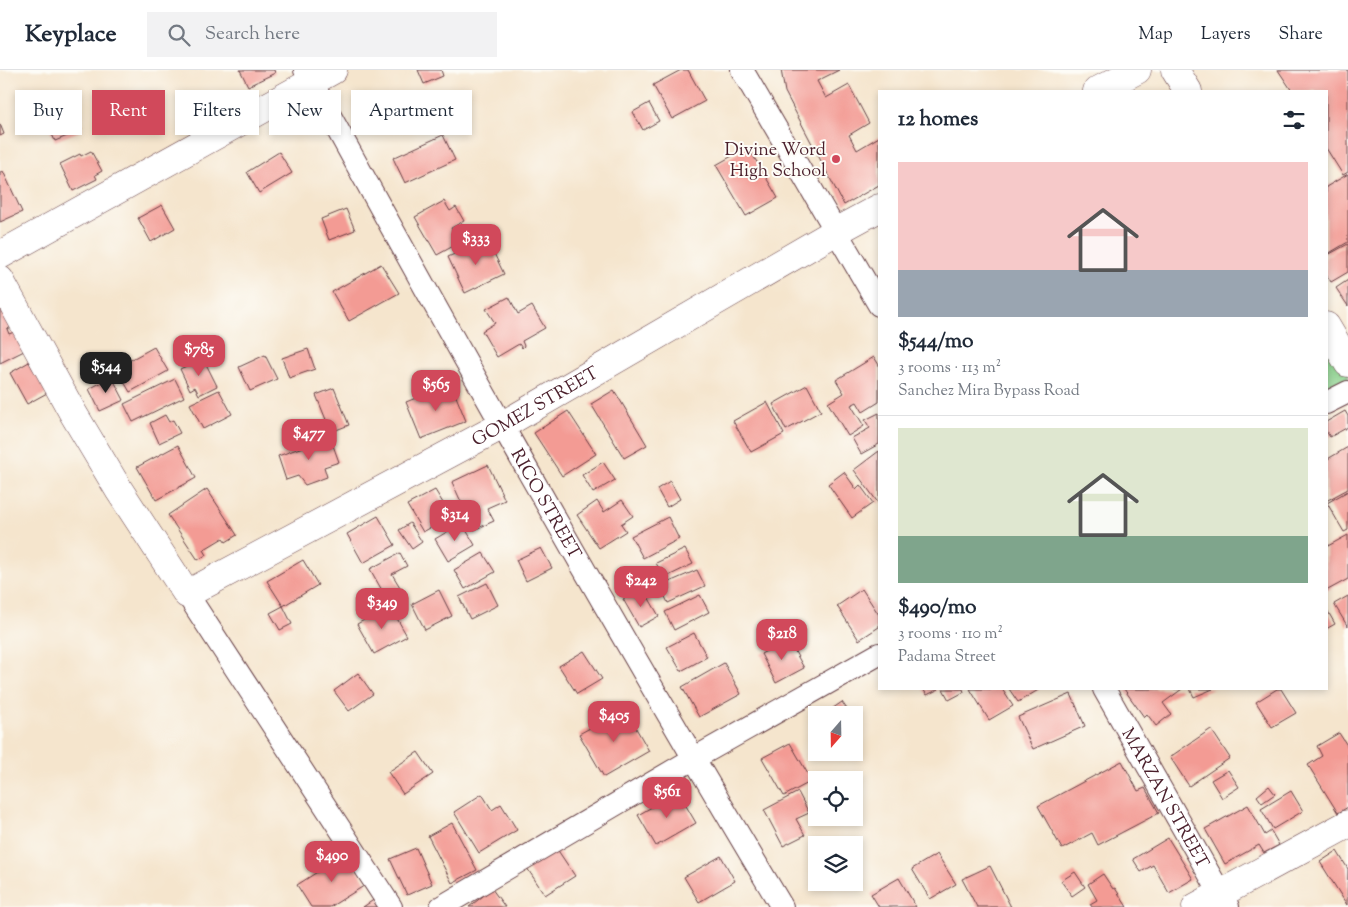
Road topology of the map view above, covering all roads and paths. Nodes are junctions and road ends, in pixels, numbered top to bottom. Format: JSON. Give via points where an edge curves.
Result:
{"nodes":[{"id":1,"x":742,"y":70,"type":"edge"},
{"id":2,"x":1136,"y":70,"type":"edge"},
{"id":3,"x":1175,"y":70,"type":"edge"},
{"id":4,"x":316,"y":74,"type":"edge"},
{"id":5,"x":1099,"y":90,"type":"edge"},
{"id":6,"x":1187,"y":90,"type":"edge"},
{"id":7,"x":878,"y":209,"type":"edge"},
{"id":8,"x":835,"y":232,"type":"junction"},
{"id":9,"x":0,"y":255,"type":"edge"},
{"id":10,"x":0,"y":280,"type":"edge"},
{"id":11,"x":878,"y":303,"type":"edge"},
{"id":12,"x":1328,"y":329,"type":"edge"},
{"id":13,"x":1348,"y":363,"type":"edge"},
{"id":14,"x":1348,"y":392,"type":"edge"},
{"id":15,"x":1328,"y":403,"type":"edge"},
{"id":16,"x":503,"y":425,"type":"junction"},
{"id":17,"x":187,"y":594,"type":"junction"},
{"id":18,"x":878,"y":655,"type":"edge"},
{"id":19,"x":1105,"y":690,"type":"edge"},
{"id":20,"x":693,"y":759,"type":"junction"},
{"id":21,"x":1348,"y":824,"type":"edge"},
{"id":22,"x":1224,"y":900,"type":"edge"},
{"id":23,"x":390,"y":907,"type":"edge"},
{"id":24,"x":441,"y":907,"type":"edge"},
{"id":25,"x":782,"y":907,"type":"edge"},
{"id":26,"x":1196,"y":907,"type":"edge"}],
"edges":[{"from":1,"to":8,"type":"street"},
{"from":2,"to":5,"type":"main road"},
{"from":3,"to":6,"type":"main road"},
{"from":4,"to":9,"type":"main road"},
{"from":4,"to":16,"type":"street","name":"RICO STREET"},
{"from":7,"to":8,"type":"main road","name":"GOMEZ STREET"},
{"from":8,"to":11,"type":"street"},
{"from":8,"to":16,"type":"main road","name":"GOMEZ STREET"},
{"from":10,"to":17,"type":"main road","via":[[73,413]]},
{"from":12,"to":13,"type":"main road"},
{"from":14,"to":15,"type":"street"},
{"from":16,"to":17,"type":"main road","name":"GOMEZ STREET"},
{"from":16,"to":20,"type":"street","name":"RICO STREET"},
{"from":17,"to":23,"type":"street"},
{"from":18,"to":20,"type":"street"},
{"from":19,"to":22,"type":"street","name":"MARZAN STREET"},
{"from":20,"to":24,"type":"street"},
{"from":20,"to":25,"type":"street","name":"RICO STREET"},
{"from":21,"to":22,"type":"main road"},
{"from":22,"to":26,"type":"main road"}]}
